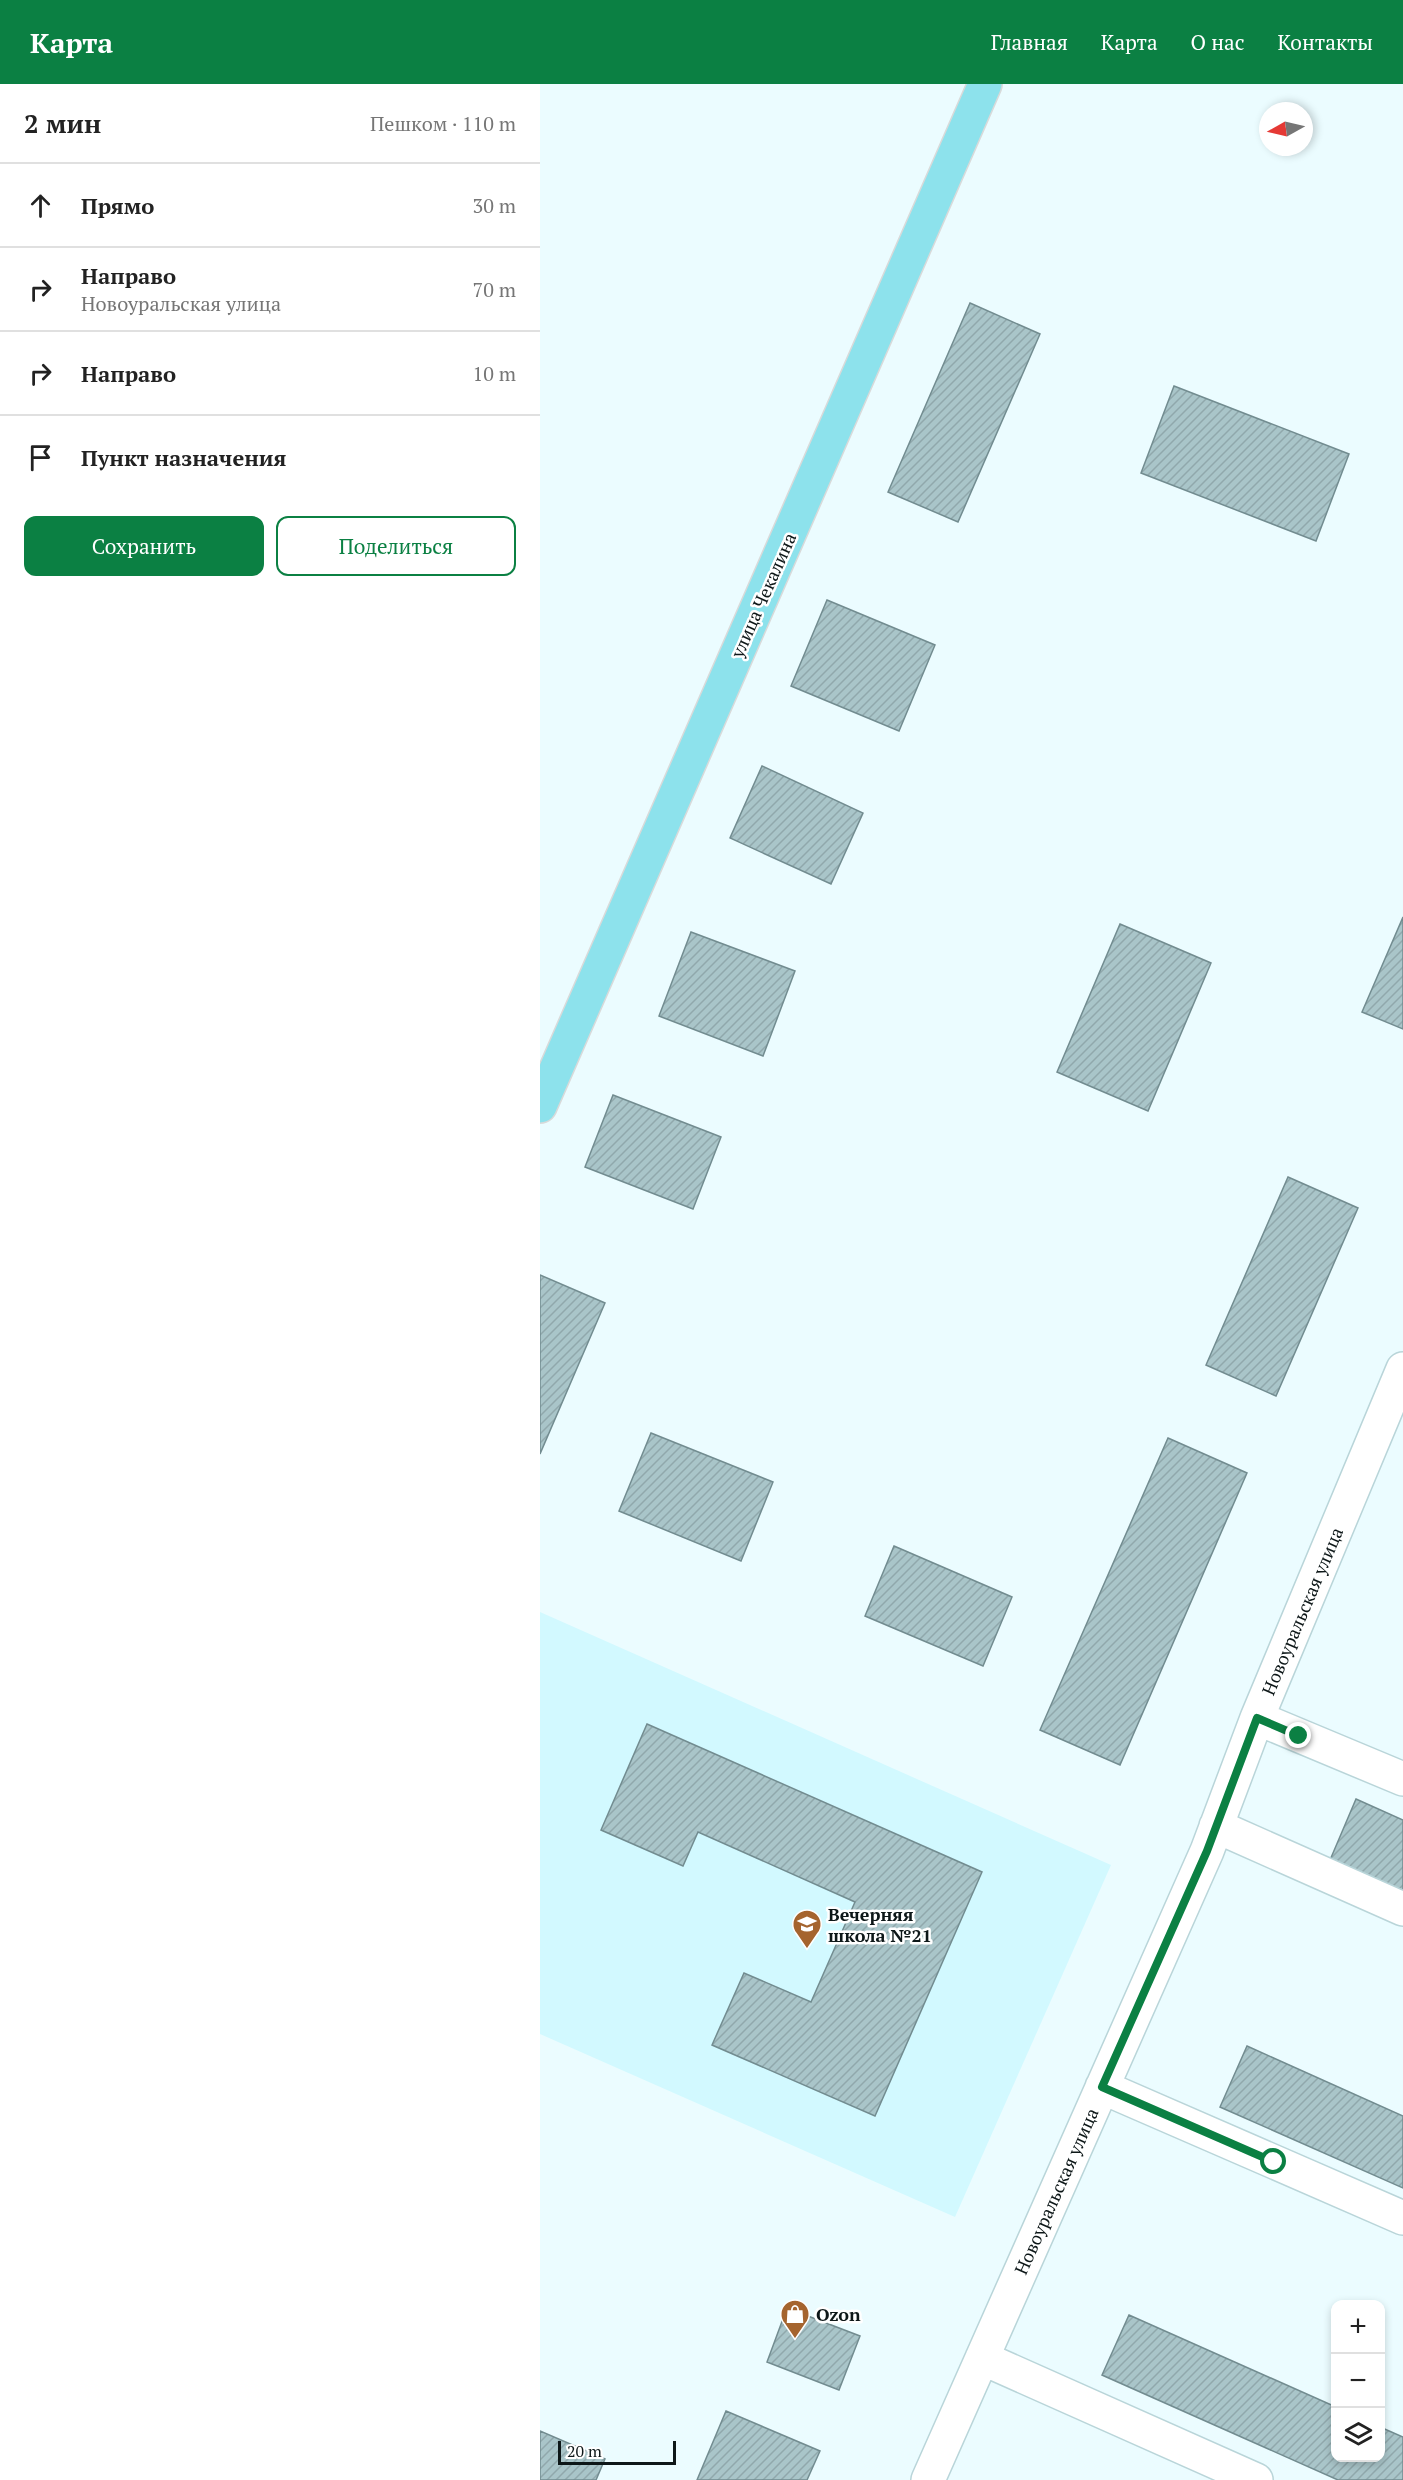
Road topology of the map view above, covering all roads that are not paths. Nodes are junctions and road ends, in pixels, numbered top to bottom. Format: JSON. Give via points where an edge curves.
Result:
{"nodes":[{"id":1,"x":985,"y":84,"type":"edge"},
{"id":2,"x":540,"y":1106,"type":"edge"},
{"id":3,"x":1403,"y":1369,"type":"edge"},
{"id":4,"x":1257,"y":1718,"type":"junction"},
{"id":5,"x":1403,"y":1779,"type":"edge"},
{"id":6,"x":1216,"y":1826,"type":"junction"},
{"id":7,"x":1403,"y":1909,"type":"edge"},
{"id":8,"x":1102,"y":2087,"type":"junction"},
{"id":9,"x":1403,"y":2218,"type":"edge"},
{"id":10,"x":982,"y":2358,"type":"junction"},
{"id":11,"x":928,"y":2480,"type":"edge"},
{"id":12,"x":1256,"y":2480,"type":"edge"}],
"edges":[{"from":1,"to":2,"type":"main road","name":"улица Чекалина"},
{"from":3,"to":4,"type":"street","name":"Новоуральская улица"},
{"from":4,"to":5,"type":"street"},
{"from":4,"to":6,"type":"street","name":"Новоуральская улица"},
{"from":6,"to":7,"type":"street"},
{"from":6,"to":8,"type":"street","name":"Новоуральская улица"},
{"from":8,"to":9,"type":"street"},
{"from":8,"to":10,"type":"street","name":"Новоуральская улица"},
{"from":10,"to":11,"type":"street","name":"Новоуральская улица"},
{"from":10,"to":12,"type":"street"}]}
